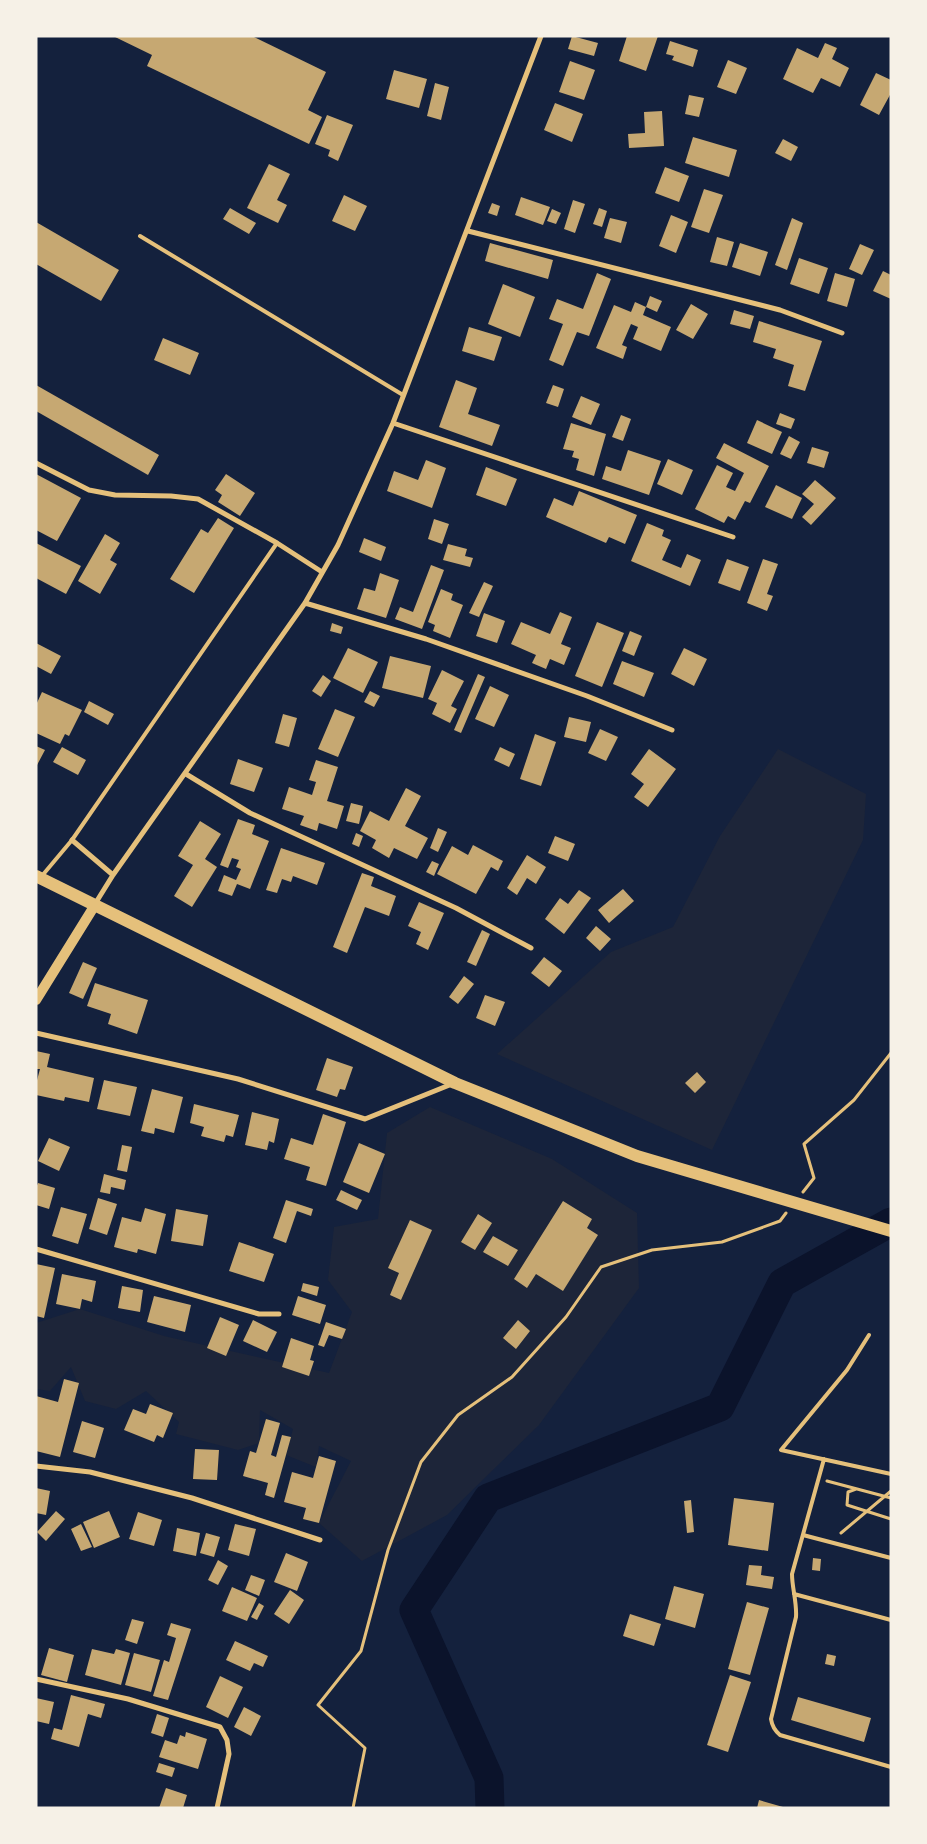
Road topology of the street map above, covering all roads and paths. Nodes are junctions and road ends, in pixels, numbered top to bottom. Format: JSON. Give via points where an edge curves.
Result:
{"nodes":[{"id":1,"x":541,"y":36,"type":"edge"},
{"id":2,"x":468,"y":231,"type":"junction"},
{"id":3,"x":140,"y":236,"type":"dead end"},
{"id":4,"x":842,"y":332,"type":"dead end"},
{"id":5,"x":403,"y":395,"type":"junction"},
{"id":6,"x":393,"y":423,"type":"junction"},
{"id":7,"x":36,"y":463,"type":"edge"},
{"id":8,"x":733,"y":537,"type":"dead end"},
{"id":9,"x":277,"y":543,"type":"junction"},
{"id":10,"x":322,"y":572,"type":"junction"},
{"id":11,"x":305,"y":603,"type":"junction"},
{"id":12,"x":672,"y":730,"type":"dead end"},
{"id":13,"x":186,"y":774,"type":"junction"},
{"id":14,"x":72,"y":840,"type":"junction"},
{"id":15,"x":114,"y":875,"type":"junction"},
{"id":16,"x":38,"y":879,"type":"edge"},
{"id":17,"x":95,"y":905,"type":"junction"},
{"id":18,"x":531,"y":948,"type":"dead end"},
{"id":19,"x":36,"y":1000,"type":"edge"},
{"id":20,"x":36,"y":1032,"type":"edge"},
{"id":21,"x":891,"y":1053,"type":"edge"},
{"id":22,"x":455,"y":1083,"type":"junction"},
{"id":23,"x":802,"y":1192,"type":"dead end"},
{"id":24,"x":791,"y":1207,"type":"dead end"},
{"id":25,"x":891,"y":1231,"type":"edge"},
{"id":26,"x":36,"y":1249,"type":"edge"},
{"id":27,"x":279,"y":1314,"type":"dead end"},
{"id":28,"x":869,"y":1335,"type":"dead end"},
{"id":29,"x":824,"y":1459,"type":"junction"},
{"id":30,"x":36,"y":1466,"type":"edge"},
{"id":31,"x":891,"y":1474,"type":"edge"},
{"id":32,"x":819,"y":1479,"type":"junction"},
{"id":33,"x":857,"y":1489,"type":"junction"},
{"id":34,"x":891,"y":1490,"type":"edge"},
{"id":35,"x":884,"y":1497,"type":"junction"},
{"id":36,"x":891,"y":1498,"type":"edge"},
{"id":37,"x":866,"y":1511,"type":"junction"},
{"id":38,"x":891,"y":1519,"type":"edge"},
{"id":39,"x":841,"y":1532,"type":"dead end"},
{"id":40,"x":803,"y":1534,"type":"junction"},
{"id":41,"x":320,"y":1540,"type":"dead end"},
{"id":42,"x":891,"y":1558,"type":"edge"},
{"id":43,"x":794,"y":1594,"type":"junction"},
{"id":44,"x":891,"y":1620,"type":"edge"},
{"id":45,"x":36,"y":1679,"type":"edge"},
{"id":46,"x":891,"y":1767,"type":"edge"},
{"id":47,"x":217,"y":1808,"type":"edge"},
{"id":48,"x":353,"y":1808,"type":"edge"}],
"edges":[{"from":1,"to":2,"type":"street"},
{"from":2,"to":4,"type":"street","via":[[780,310]]},
{"from":2,"to":5,"type":"street"},
{"from":3,"to":5,"type":"lane"},
{"from":5,"to":6,"type":"street"},
{"from":6,"to":8,"type":"street"},
{"from":6,"to":10,"type":"street","via":[[338,546]]},
{"from":7,"to":9,"type":"street","via":[[89,490],[116,495],[198,499]]},
{"from":9,"to":10,"type":"street"},
{"from":9,"to":14,"type":"lane"},
{"from":10,"to":11,"type":"street"},
{"from":11,"to":12,"type":"street","via":[[426,639]]},
{"from":11,"to":13,"type":"street"},
{"from":13,"to":15,"type":"street"},
{"from":13,"to":18,"type":"street","via":[[250,813],[456,908]]},
{"from":14,"to":15,"type":"street"},
{"from":14,"to":16,"type":"lane"},
{"from":15,"to":17,"type":"street"},
{"from":16,"to":17,"type":"main road"},
{"from":17,"to":19,"type":"main road"},
{"from":17,"to":22,"type":"main road"},
{"from":20,"to":22,"type":"street","via":[[238,1079],[365,1118]]},
{"from":21,"to":23,"type":"path","via":[[854,1100],[804,1144],[814,1178]]},
{"from":22,"to":25,"type":"main road","via":[[637,1156]]},
{"from":24,"to":48,"type":"path","via":[[780,1221],[722,1242],[652,1250],[601,1267],[566,1317],[512,1377],[458,1415],[421,1462],[388,1550],[361,1651],[318,1705],[365,1748]]},
{"from":26,"to":27,"type":"street","via":[[258,1314]]},
{"from":28,"to":29,"type":"lane","via":[[847,1370],[781,1450]]},
{"from":29,"to":31,"type":"lane"},
{"from":29,"to":32,"type":"lane"},
{"from":30,"to":41,"type":"street","via":[[90,1472],[192,1498]]},
{"from":32,"to":33,"type":"path"},
{"from":32,"to":40,"type":"lane"},
{"from":33,"to":35,"type":"path"},
{"from":33,"to":37,"type":"path","via":[[848,1492],[847,1505]]},
{"from":34,"to":35,"type":"path"},
{"from":35,"to":36,"type":"path"},
{"from":35,"to":37,"type":"path"},
{"from":37,"to":38,"type":"path"},
{"from":37,"to":39,"type":"path"},
{"from":40,"to":42,"type":"lane"},
{"from":40,"to":43,"type":"lane","via":[[792,1574]]},
{"from":43,"to":44,"type":"lane"},
{"from":43,"to":46,"type":"lane","via":[[796,1617],[772,1726],[780,1734]]},
{"from":45,"to":47,"type":"street","via":[[128,1699],[220,1727],[227,1740],[229,1754]]}]}
